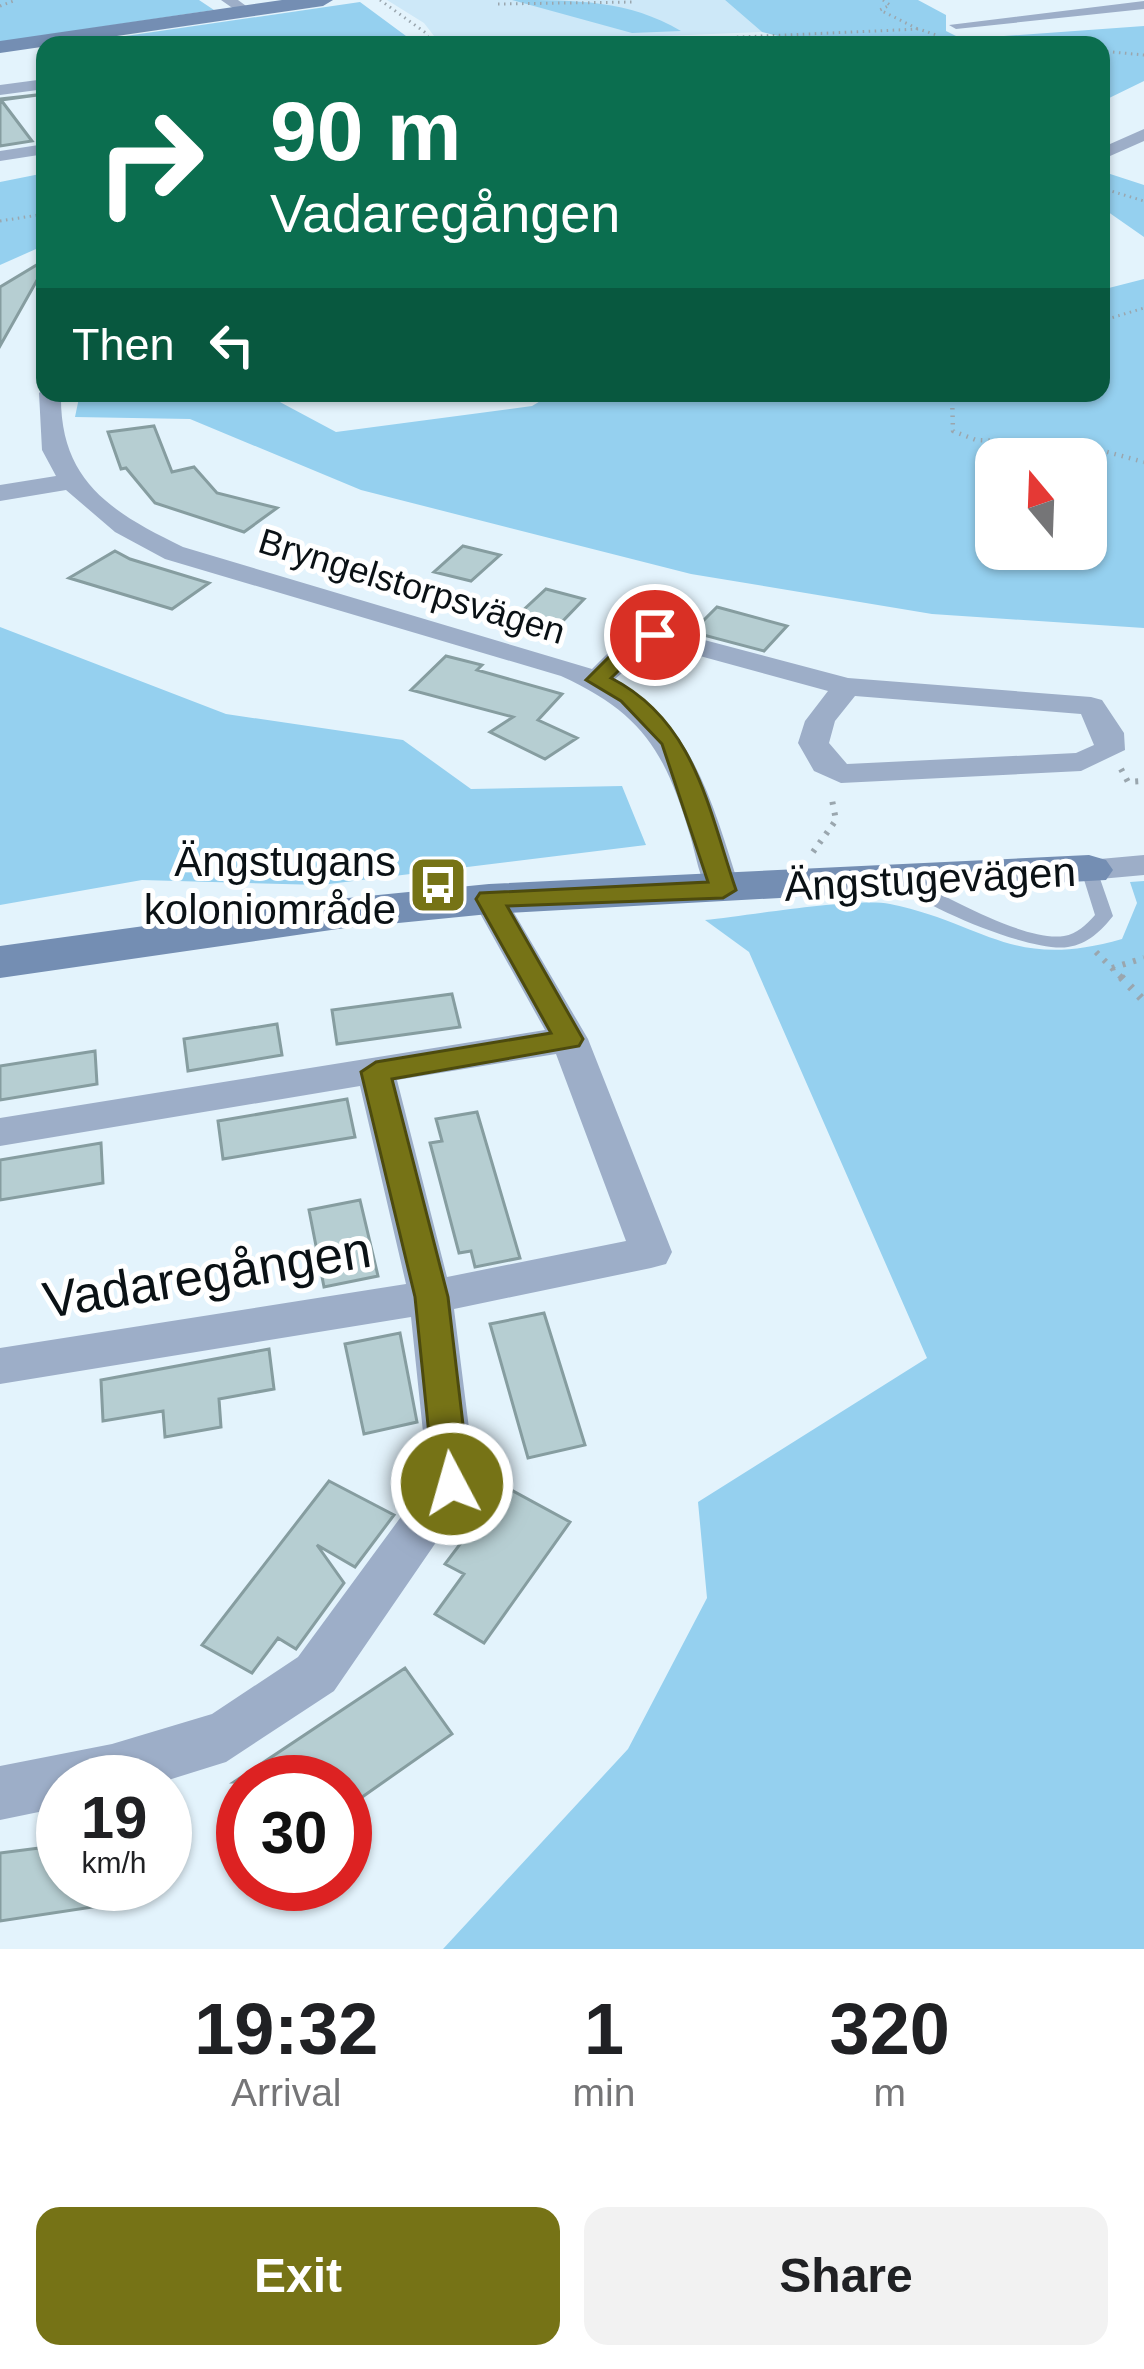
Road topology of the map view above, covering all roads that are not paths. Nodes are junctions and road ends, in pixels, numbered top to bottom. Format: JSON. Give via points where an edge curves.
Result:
{"nodes":[{"id":1,"x":322,"y":0,"type":"edge"},
{"id":2,"x":237,"y":5,"type":"edge"},
{"id":3,"x":1144,"y":5,"type":"edge"},
{"id":4,"x":956,"y":25,"type":"road end"},
{"id":5,"x":62,"y":36,"type":"edge"},
{"id":6,"x":36,"y":41,"type":"edge"},
{"id":7,"x":0,"y":47,"type":"edge"},
{"id":8,"x":36,"y":85,"type":"edge"},
{"id":9,"x":0,"y":90,"type":"edge"},
{"id":10,"x":1144,"y":134,"type":"edge"},
{"id":11,"x":36,"y":150,"type":"edge"},
{"id":12,"x":1110,"y":151,"type":"edge"},
{"id":13,"x":0,"y":156,"type":"edge"},
{"id":14,"x":51,"y":402,"type":"edge"},
{"id":15,"x":67,"y":482,"type":"junction"},
{"id":16,"x":0,"y":493,"type":"edge"},
{"id":17,"x":597,"y":680,"type":"junction"},
{"id":18,"x":847,"y":687,"type":"junction"},
{"id":19,"x":1144,"y":866,"type":"edge"},
{"id":20,"x":1089,"y":870,"type":"junction"},
{"id":21,"x":904,"y":883,"type":"junction"},
{"id":22,"x":723,"y":890,"type":"junction"},
{"id":23,"x":489,"y":899,"type":"junction"},
{"id":24,"x":0,"y":962,"type":"edge"},
{"id":25,"x":569,"y":1039,"type":"junction"},
{"id":26,"x":376,"y":1072,"type":"junction"},
{"id":27,"x":0,"y":1132,"type":"edge"},
{"id":28,"x":431,"y":1297,"type":"junction"},
{"id":29,"x":0,"y":1366,"type":"edge"},
{"id":30,"x":0,"y":1793,"type":"edge"}],
"edges":[{"from":1,"to":2,"type":"street"},
{"from":2,"to":5,"type":"street"},
{"from":3,"to":4,"type":"street"},
{"from":6,"to":7,"type":"street"},
{"from":8,"to":9,"type":"street"},
{"from":10,"to":12,"type":"street"},
{"from":11,"to":13,"type":"street"},
{"from":14,"to":15,"type":"street","via":[[53,446]]},
{"from":15,"to":16,"type":"street"},
{"from":15,"to":17,"type":"street","name":"Bryngelstorpsvägen","via":[[107,518],[174,553]]},
{"from":17,"to":18,"type":"street","via":[[636,641],[655,635]]},
{"from":17,"to":22,"type":"street","name":"Bryngelstorpsvägen","via":[[629,696],[673,742]]},
{"from":18,"to":18,"type":"street","via":[[811,739],[841,774],[1081,762],[1110,750],[1091,706]]},
{"from":19,"to":20,"type":"street","name":"Ängstugevägen"},
{"from":20,"to":21,"type":"street","name":"Ängstugevägen"},
{"from":20,"to":21,"type":"lane","via":[[1104,916],[1065,943],[1034,939]]},
{"from":21,"to":22,"type":"street","name":"Ängstugevägen"},
{"from":22,"to":23,"type":"street","name":"Ängstugevägen"},
{"from":23,"to":24,"type":"street","name":"Ängstugevägen"},
{"from":23,"to":25,"type":"street","name":"Vadaregången"},
{"from":25,"to":26,"type":"street"},
{"from":25,"to":28,"type":"street","name":"Vadaregången","via":[[651,1252]]},
{"from":26,"to":27,"type":"street"},
{"from":26,"to":28,"type":"street","name":"Vadaregången"},
{"from":28,"to":29,"type":"street","name":"Vadaregången"},
{"from":28,"to":30,"type":"street","name":"Vadaregången","via":[[452,1484],[316,1673],[226,1736],[112,1771]]}]}
